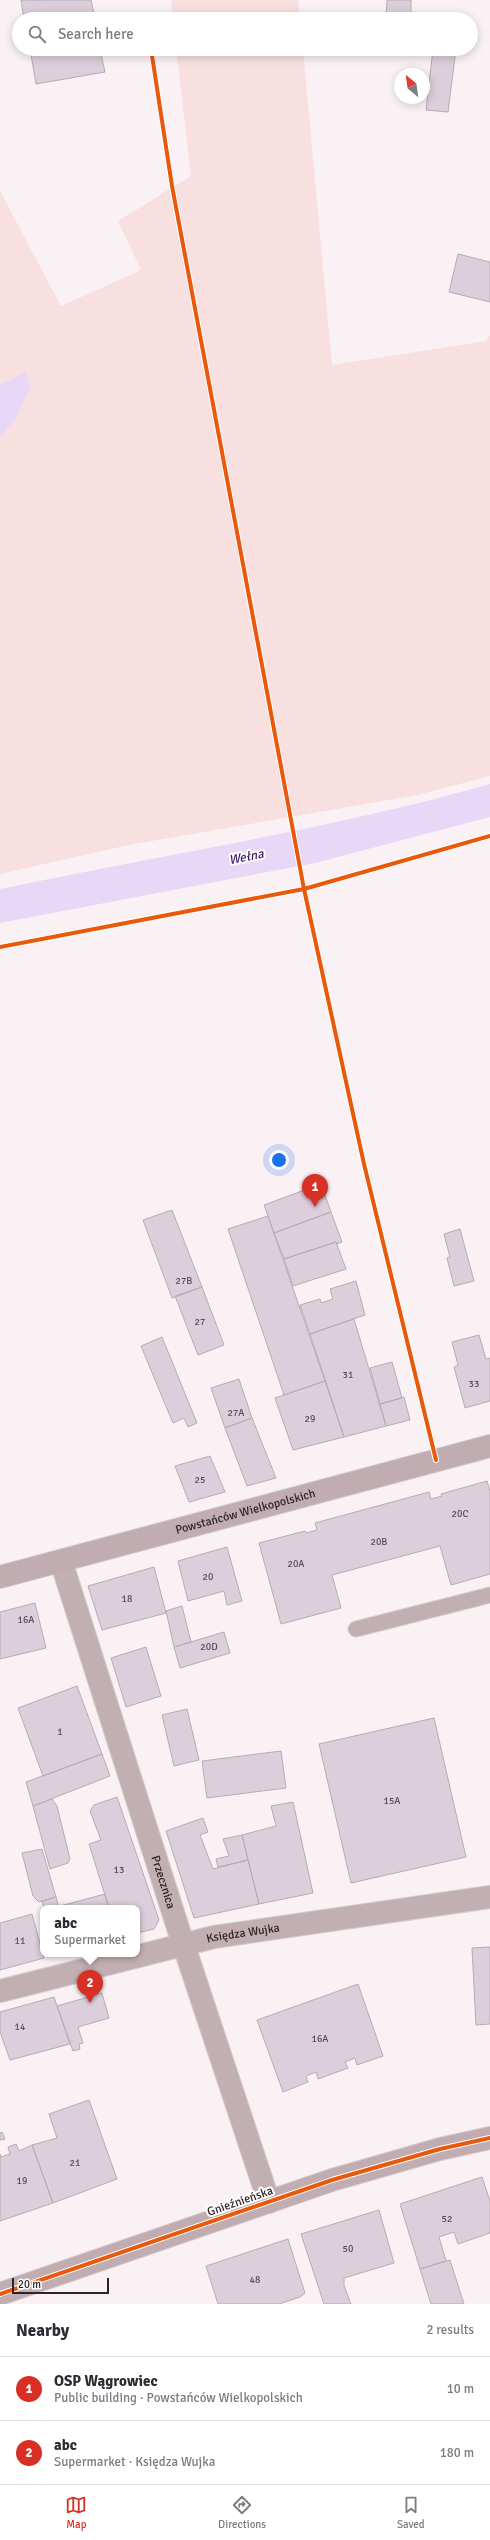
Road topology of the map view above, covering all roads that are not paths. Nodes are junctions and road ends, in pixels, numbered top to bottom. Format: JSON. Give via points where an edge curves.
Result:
{"nodes":[{"id":1,"x":490,"y":1446,"type":"edge"},
{"id":2,"x":61,"y":1561,"type":"junction"},
{"id":3,"x":0,"y":1577,"type":"edge"},
{"id":4,"x":490,"y":1595,"type":"edge"},
{"id":5,"x":356,"y":1629,"type":"dead end"},
{"id":6,"x":490,"y":1897,"type":"edge"},
{"id":7,"x":183,"y":1944,"type":"junction"},
{"id":8,"x":140,"y":1955,"type":"edge"},
{"id":9,"x":132,"y":1957,"type":"edge"},
{"id":10,"x":0,"y":1991,"type":"edge"},
{"id":11,"x":490,"y":2138,"type":"edge"},
{"id":12,"x":269,"y":2202,"type":"junction"},
{"id":13,"x":0,"y":2294,"type":"edge"}],
"edges":[{"from":1,"to":2,"type":"main road","name":"Powstańców Wielkopolskich"},
{"from":2,"to":3,"type":"main road","name":"Powstańców Wielkopolskich"},
{"from":2,"to":7,"type":"street","name":"Przecznica"},
{"from":4,"to":5,"type":"lane"},
{"from":6,"to":7,"type":"street","name":"Księdza Wujka","via":[[214,1937]]},
{"from":7,"to":8,"type":"street","name":"Księdza Wujka"},
{"from":7,"to":12,"type":"street","name":"Przecznica"},
{"from":9,"to":10,"type":"street","name":"Księdza Wujka"},
{"from":11,"to":12,"type":"main road","name":"Gnieźnieńska","via":[[397,2161]]},
{"from":12,"to":13,"type":"main road","name":"Gnieźnieńska"}]}
